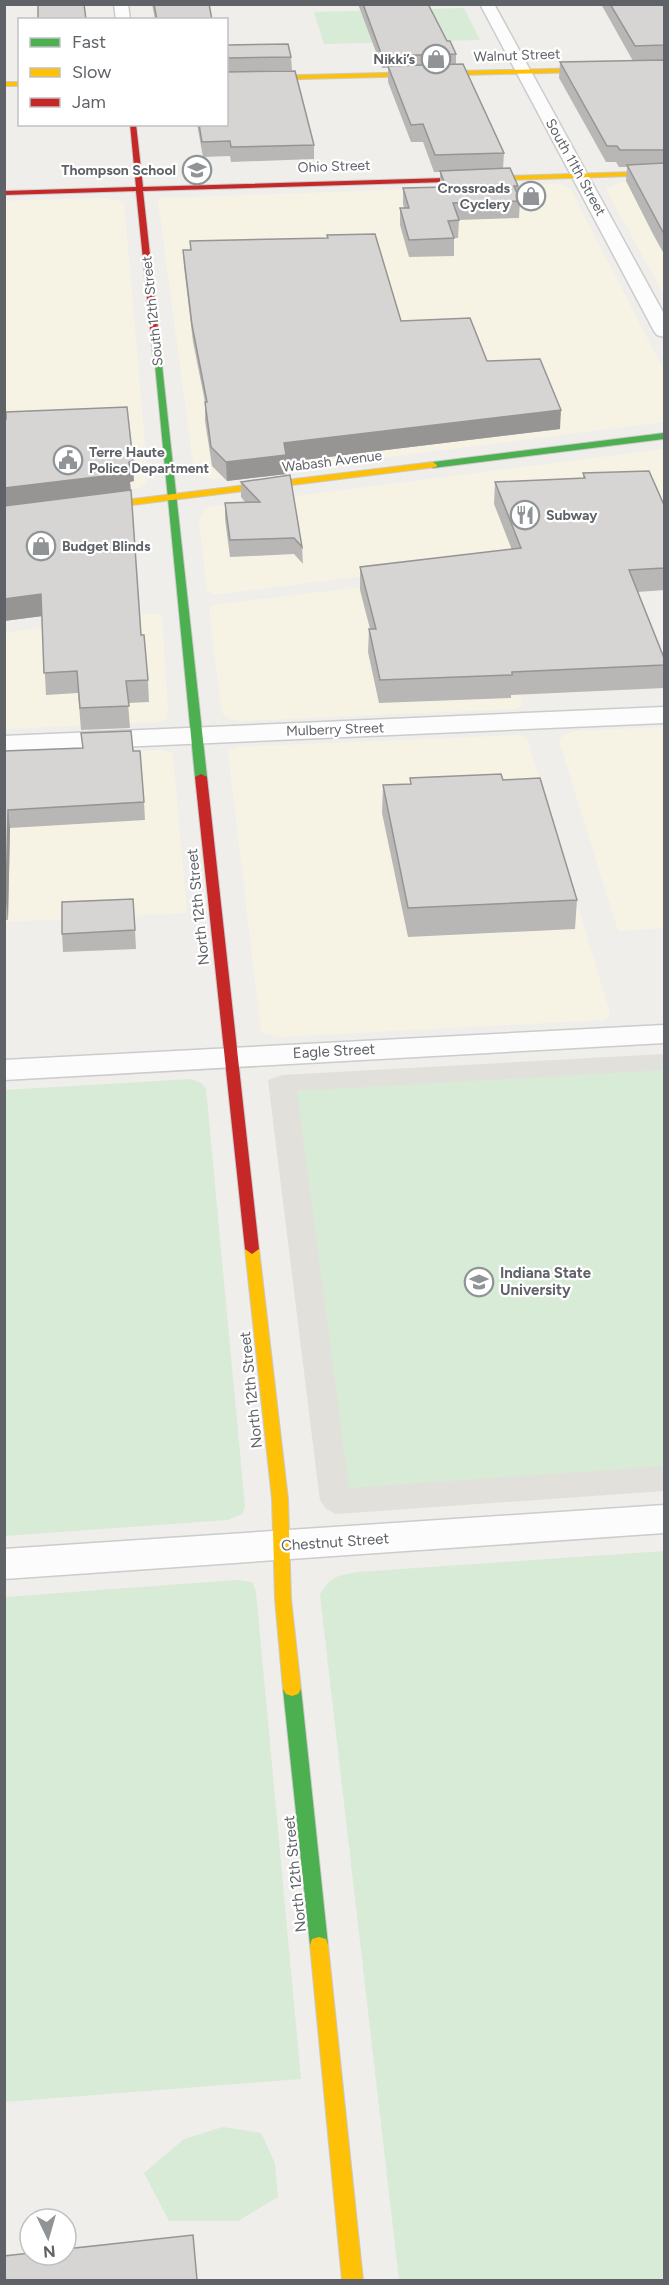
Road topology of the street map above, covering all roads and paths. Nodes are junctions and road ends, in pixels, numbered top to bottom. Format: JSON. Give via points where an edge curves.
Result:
{"nodes":[{"id":1,"x":487,"y":4,"type":"edge"},
{"id":2,"x":664,"y":68,"type":"edge"},
{"id":3,"x":524,"y":72,"type":"junction"},
{"id":4,"x":228,"y":79,"type":"edge"},
{"id":5,"x":133,"y":126,"type":"edge"},
{"id":6,"x":664,"y":173,"type":"edge"},
{"id":7,"x":581,"y":176,"type":"junction"},
{"id":8,"x":138,"y":189,"type":"junction"},
{"id":9,"x":4,"y":193,"type":"edge"},
{"id":10,"x":664,"y":331,"type":"edge"},
{"id":11,"x":664,"y":436,"type":"edge"},
{"id":12,"x":172,"y":497,"type":"junction"},
{"id":13,"x":4,"y":518,"type":"edge"},
{"id":14,"x":664,"y":715,"type":"edge"},
{"id":15,"x":197,"y":735,"type":"junction"},
{"id":16,"x":4,"y":744,"type":"edge"},
{"id":17,"x":664,"y":1034,"type":"edge"},
{"id":18,"x":230,"y":1057,"type":"junction"},
{"id":19,"x":4,"y":1070,"type":"edge"},
{"id":20,"x":664,"y":1519,"type":"edge"},
{"id":21,"x":282,"y":1545,"type":"junction"},
{"id":22,"x":4,"y":1564,"type":"edge"},
{"id":23,"x":353,"y":2280,"type":"edge"}],
"edges":[{"from":1,"to":3,"type":"street","name":"South 11th Street"},
{"from":2,"to":3,"type":"street","name":"Walnut Street"},
{"from":3,"to":4,"type":"street","name":"Walnut Street"},
{"from":3,"to":7,"type":"street","name":"South 11th Street"},
{"from":5,"to":8,"type":"street","name":"South 12th Street"},
{"from":6,"to":7,"type":"street","name":"Ohio Street"},
{"from":7,"to":8,"type":"street","name":"Ohio Street"},
{"from":7,"to":10,"type":"street","name":"South 11th Street"},
{"from":8,"to":9,"type":"street","name":"Ohio Street"},
{"from":8,"to":12,"type":"street","name":"South 12th Street"},
{"from":11,"to":12,"type":"street","name":"Wabash Avenue"},
{"from":12,"to":13,"type":"street","name":"Wabash Avenue"},
{"from":12,"to":15,"type":"street","name":"North 12th Street"},
{"from":14,"to":15,"type":"street","name":"Mulberry Street"},
{"from":15,"to":16,"type":"street","name":"Mulberry Street"},
{"from":15,"to":18,"type":"street","name":"North 12th Street"},
{"from":17,"to":18,"type":"street","name":"Eagle Street"},
{"from":18,"to":19,"type":"street","name":"Eagle Street"},
{"from":18,"to":21,"type":"street","name":"North 12th Street"},
{"from":20,"to":21,"type":"street","name":"Chestnut Street"},
{"from":21,"to":22,"type":"street","name":"Chestnut Street"},
{"from":21,"to":23,"type":"street","name":"North 12th Street","via":[[283,1599]]}]}
